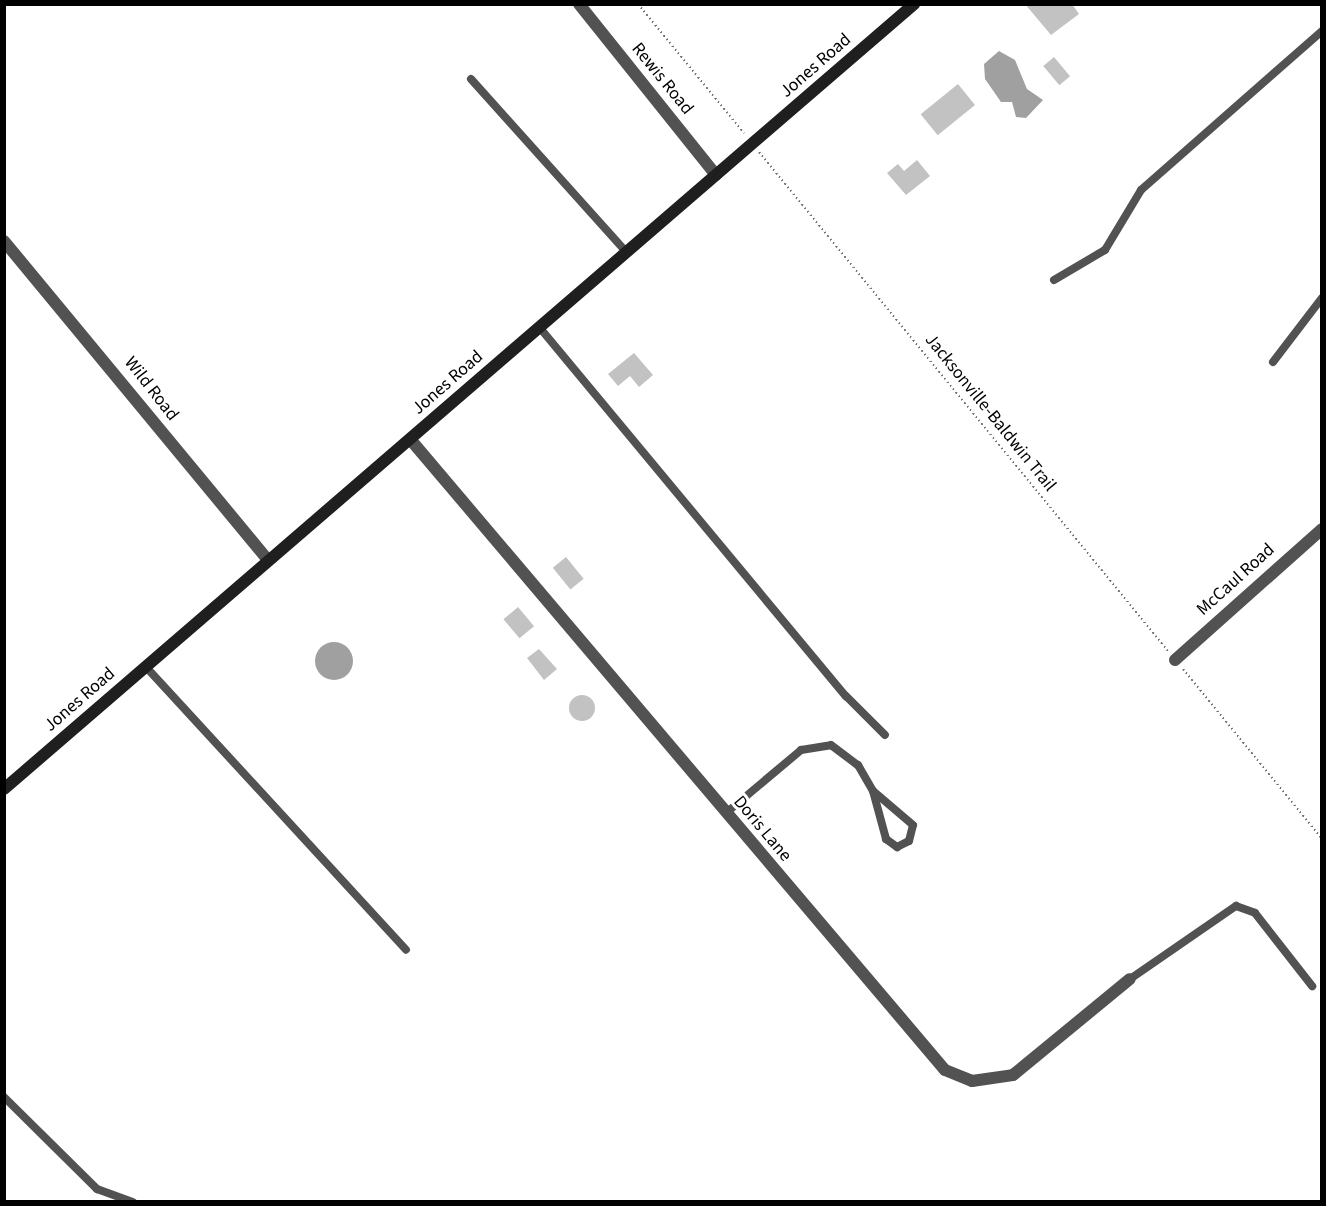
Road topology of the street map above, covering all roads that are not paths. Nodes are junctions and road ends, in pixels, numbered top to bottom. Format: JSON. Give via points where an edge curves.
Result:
{"nodes":[{"id":1,"x":579,"y":4,"type":"edge"},
{"id":2,"x":914,"y":4,"type":"edge"},
{"id":3,"x":1322,"y":31,"type":"edge"},
{"id":4,"x":471,"y":79,"type":"dead end"},
{"id":5,"x":716,"y":175,"type":"junction"},
{"id":6,"x":4,"y":242,"type":"edge"},
{"id":7,"x":627,"y":253,"type":"junction"},
{"id":8,"x":1054,"y":280,"type":"dead end"},
{"id":9,"x":1322,"y":298,"type":"edge"},
{"id":10,"x":540,"y":328,"type":"junction"},
{"id":11,"x":1273,"y":362,"type":"dead end"},
{"id":12,"x":410,"y":439,"type":"junction"},
{"id":13,"x":1322,"y":529,"type":"edge"},
{"id":14,"x":268,"y":560,"type":"junction"},
{"id":15,"x":1175,"y":660,"type":"road end"},
{"id":16,"x":146,"y":667,"type":"junction"},
{"id":17,"x":885,"y":735,"type":"dead end"},
{"id":18,"x":4,"y":789,"type":"edge"},
{"id":19,"x":873,"y":791,"type":"junction"},
{"id":20,"x":726,"y":813,"type":"junction"},
{"id":21,"x":406,"y":950,"type":"dead end"},
{"id":22,"x":1130,"y":979,"type":"joint"},
{"id":23,"x":1312,"y":986,"type":"dead end"},
{"id":24,"x":4,"y":1098,"type":"edge"},
{"id":25,"x":133,"y":1202,"type":"edge"}],
"edges":[{"from":1,"to":5,"type":"street","name":"Rewis Road"},
{"from":2,"to":5,"type":"street","name":"Jones Road"},
{"from":3,"to":8,"type":"lane","via":[[1141,190],[1105,250]]},
{"from":4,"to":7,"type":"lane"},
{"from":5,"to":7,"type":"street","name":"Jones Road"},
{"from":6,"to":14,"type":"street","name":"Wild Road"},
{"from":7,"to":10,"type":"street","name":"Jones Road"},
{"from":9,"to":11,"type":"lane"},
{"from":10,"to":12,"type":"street","name":"Jones Road"},
{"from":10,"to":17,"type":"lane","via":[[846,696]]},
{"from":12,"to":14,"type":"street","name":"Jones Road"},
{"from":12,"to":20,"type":"street","name":"Doris Lane"},
{"from":13,"to":15,"type":"street","name":"McCaul Road"},
{"from":14,"to":16,"type":"street","name":"Jones Road"},
{"from":16,"to":18,"type":"street","name":"Jones Road"},
{"from":16,"to":21,"type":"lane"},
{"from":19,"to":19,"type":"lane","via":[[886,839],[897,847],[915,831],[913,825]]},
{"from":19,"to":20,"type":"lane","via":[[848,754],[813,744]]},
{"from":20,"to":22,"type":"street","name":"Doris Lane","via":[[936,1062],[958,1077],[994,1080],[1013,1075]]},
{"from":22,"to":23,"type":"lane","via":[[1236,906],[1255,913]]},
{"from":24,"to":25,"type":"lane","via":[[97,1189]]}]}
